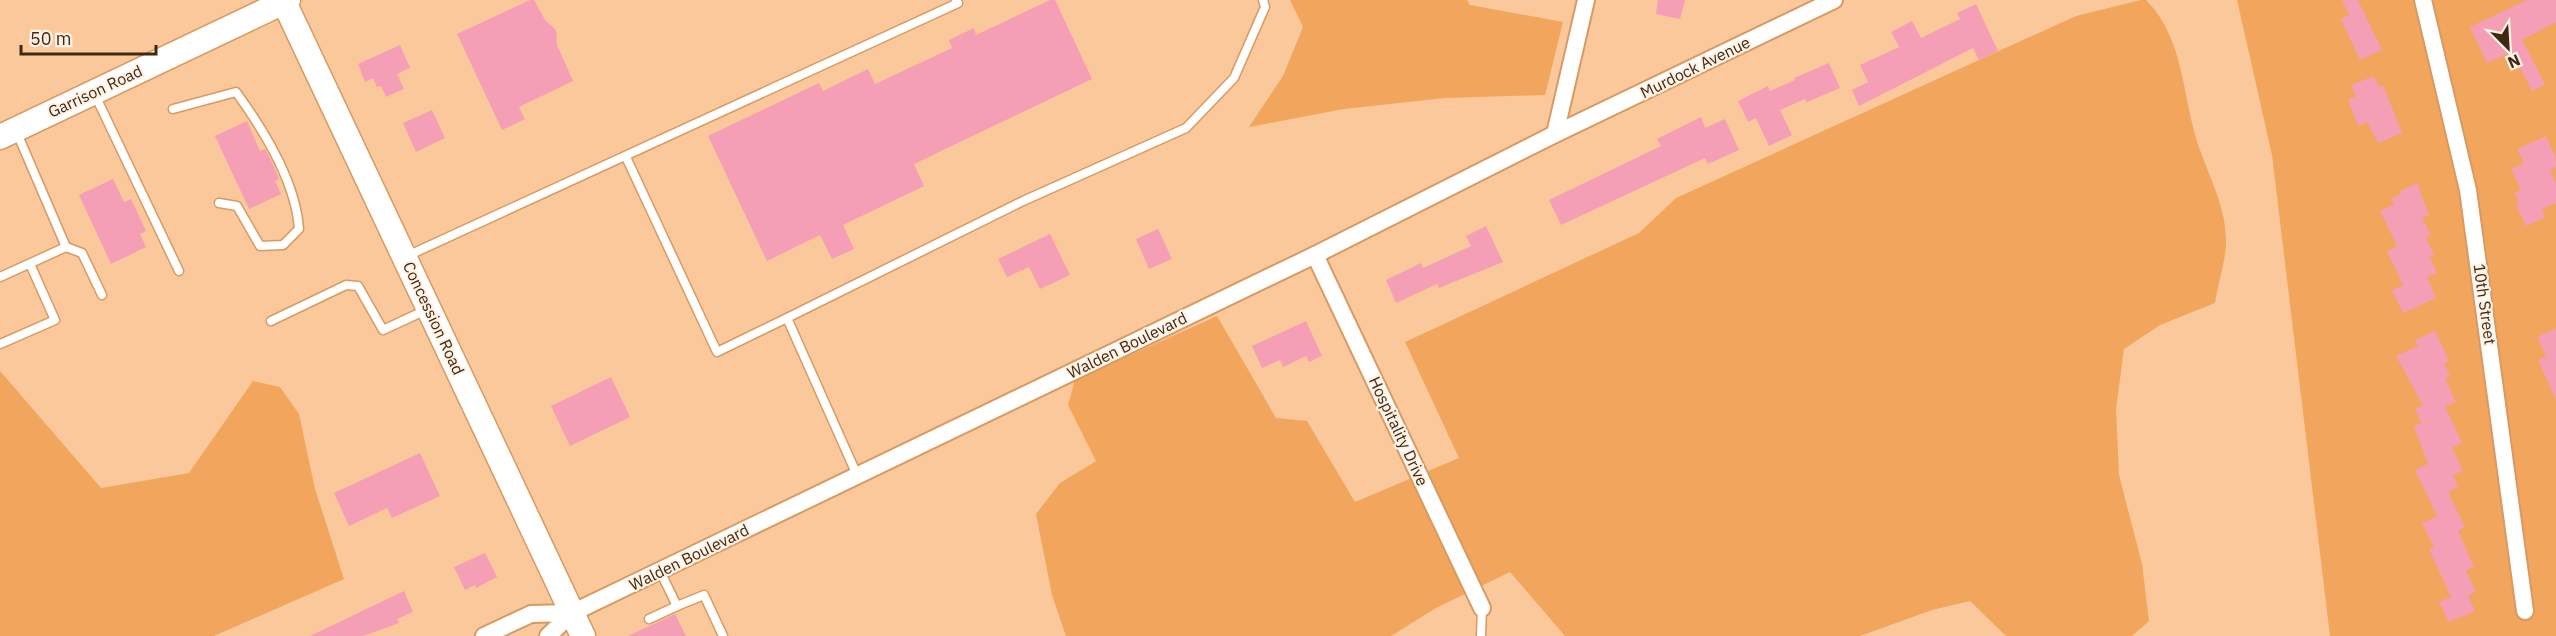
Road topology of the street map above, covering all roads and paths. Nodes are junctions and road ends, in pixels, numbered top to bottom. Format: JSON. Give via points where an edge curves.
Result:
{"nodes":[{"id":1,"x":1263,"y":0,"type":"edge"},
{"id":2,"x":1586,"y":0,"type":"edge"},
{"id":3,"x":1834,"y":0,"type":"edge"},
{"id":4,"x":2423,"y":0,"type":"edge"},
{"id":5,"x":285,"y":1,"type":"edge"},
{"id":6,"x":959,"y":1,"type":"edge"},
{"id":7,"x":94,"y":92,"type":"junction"},
{"id":8,"x":173,"y":110,"type":"dead end"},
{"id":9,"x":8,"y":133,"type":"edge"},
{"id":10,"x":1555,"y":134,"type":"junction"},
{"id":11,"x":626,"y":157,"type":"junction"},
{"id":12,"x":219,"y":203,"type":"dead end"},
{"id":13,"x":66,"y":247,"type":"junction"},
{"id":14,"x":1315,"y":255,"type":"junction"},
{"id":15,"x":405,"y":257,"type":"junction"},
{"id":16,"x":30,"y":264,"type":"junction"},
{"id":17,"x":179,"y":271,"type":"dead end"},
{"id":18,"x":0,"y":277,"type":"edge"},
{"id":19,"x":102,"y":295,"type":"dead end"},
{"id":20,"x":429,"y":309,"type":"junction"},
{"id":21,"x":787,"y":318,"type":"junction"},
{"id":22,"x":272,"y":321,"type":"dead end"},
{"id":23,"x":0,"y":344,"type":"edge"},
{"id":24,"x":857,"y":475,"type":"junction"},
{"id":25,"x":660,"y":571,"type":"junction"},
{"id":26,"x":677,"y":606,"type":"junction"},
{"id":27,"x":1482,"y":608,"type":"joint"},
{"id":28,"x":2525,"y":611,"type":"dead end"},
{"id":29,"x":572,"y":613,"type":"junction"},
{"id":30,"x":649,"y":619,"type":"dead end"},
{"id":31,"x":484,"y":636,"type":"edge"},
{"id":32,"x":548,"y":636,"type":"edge"},
{"id":33,"x":583,"y":636,"type":"edge"},
{"id":34,"x":723,"y":636,"type":"edge"},
{"id":35,"x":1481,"y":636,"type":"edge"}],
"edges":[{"from":1,"to":21,"type":"lane","via":[[1265,6],[1234,78],[1186,128],[1023,201]]},
{"from":2,"to":10,"type":"street"},
{"from":3,"to":10,"type":"street","name":"Murdock Avenue"},
{"from":4,"to":28,"type":"street","name":"10th Street","via":[[2468,190]]},
{"from":5,"to":7,"type":"street","name":"Garrison Road"},
{"from":5,"to":15,"type":"street","name":"Concession Road"},
{"from":6,"to":11,"type":"lane"},
{"from":7,"to":9,"type":"street","name":"Garrison Road"},
{"from":7,"to":17,"type":"lane"},
{"from":8,"to":12,"type":"lane","via":[[236,92],[259,123],[298,207],[299,229],[283,245],[260,246],[237,206]]},
{"from":9,"to":13,"type":"lane"},
{"from":10,"to":14,"type":"street","name":"Walden Boulevard"},
{"from":11,"to":15,"type":"lane"},
{"from":11,"to":21,"type":"lane","via":[[717,352]]},
{"from":13,"to":16,"type":"lane"},
{"from":13,"to":19,"type":"lane","via":[[82,253]]},
{"from":14,"to":24,"type":"street","name":"Walden Boulevard"},
{"from":14,"to":27,"type":"street","name":"Hospitality Drive"},
{"from":15,"to":20,"type":"street","name":"Concession Road"},
{"from":16,"to":18,"type":"lane"},
{"from":16,"to":23,"type":"lane","via":[[55,320]]},
{"from":20,"to":22,"type":"lane","via":[[383,330],[358,286],[346,285]]},
{"from":20,"to":29,"type":"street","name":"Concession Road"},
{"from":21,"to":24,"type":"lane"},
{"from":24,"to":25,"type":"street","name":"Walden Boulevard"},
{"from":25,"to":26,"type":"lane"},
{"from":25,"to":29,"type":"street","name":"Walden Boulevard"},
{"from":26,"to":30,"type":"lane"},
{"from":26,"to":34,"type":"lane","via":[[704,595]]},
{"from":27,"to":35,"type":"lane"},
{"from":29,"to":31,"type":"street","name":"Walden Boulevard","via":[[531,614]]},
{"from":29,"to":32,"type":"street","name":"Walden Boulevard"},
{"from":29,"to":33,"type":"street","name":"Concession Road"}]}
